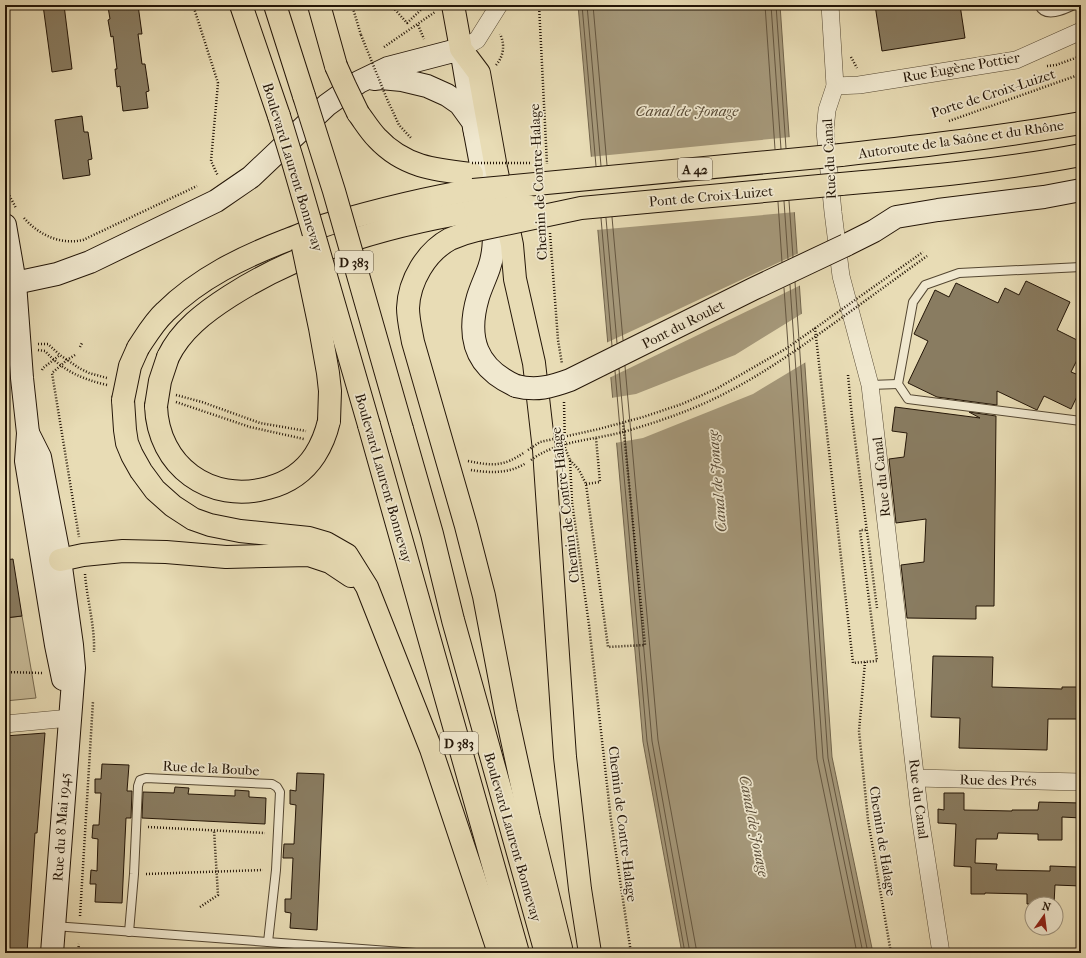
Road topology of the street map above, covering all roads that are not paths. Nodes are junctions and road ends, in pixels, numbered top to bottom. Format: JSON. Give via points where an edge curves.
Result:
{"nodes":[{"id":1,"x":241,"y":5,"type":"edge"},
{"id":2,"x":276,"y":5,"type":"edge"},
{"id":3,"x":319,"y":5,"type":"edge"},
{"id":4,"x":499,"y":5,"type":"edge"},
{"id":5,"x":830,"y":5,"type":"edge"},
{"id":6,"x":1039,"y":5,"type":"edge"},
{"id":7,"x":1074,"y":5,"type":"edge"},
{"id":8,"x":445,"y":8,"type":"edge"},
{"id":9,"x":1081,"y":31,"type":"edge"},
{"id":10,"x":461,"y":49,"type":"junction"},
{"id":11,"x":359,"y":82,"type":"junction"},
{"id":12,"x":835,"y":86,"type":"junction"},
{"id":13,"x":1081,"y":123,"type":"edge"},
{"id":14,"x":476,"y":132,"type":"junction"},
{"id":15,"x":841,"y":155,"type":"joint"},
{"id":16,"x":1081,"y":155,"type":"edge"},
{"id":17,"x":293,"y":162,"type":"junction"},
{"id":18,"x":841,"y":184,"type":"joint"},
{"id":19,"x":472,"y":188,"type":"junction"},
{"id":20,"x":1081,"y":190,"type":"edge"},
{"id":21,"x":15,"y":218,"type":"edge"},
{"id":22,"x":1081,"y":267,"type":"edge"},
{"id":23,"x":10,"y":283,"type":"edge"},
{"id":24,"x":898,"y":384,"type":"junction"},
{"id":25,"x":870,"y":385,"type":"junction"},
{"id":26,"x":1081,"y":421,"type":"edge"},
{"id":27,"x":51,"y":558,"type":"junction"},
{"id":28,"x":367,"y":587,"type":"junction"},
{"id":29,"x":70,"y":709,"type":"junction"},
{"id":30,"x":5,"y":724,"type":"edge"},
{"id":31,"x":916,"y":778,"type":"junction"},
{"id":32,"x":1081,"y":782,"type":"edge"},
{"id":33,"x":54,"y":926,"type":"junction"},
{"id":34,"x":129,"y":932,"type":"junction"},
{"id":35,"x":268,"y":942,"type":"junction"},
{"id":36,"x":52,"y":953,"type":"edge"},
{"id":37,"x":416,"y":953,"type":"edge"},
{"id":38,"x":499,"y":953,"type":"edge"},
{"id":39,"x":518,"y":953,"type":"edge"},
{"id":40,"x":546,"y":953,"type":"edge"},
{"id":41,"x":561,"y":953,"type":"edge"},
{"id":42,"x":590,"y":953,"type":"edge"},
{"id":43,"x":941,"y":953,"type":"edge"}],
"edges":[{"from":1,"to":17,"type":"highway","name":"Boulevard Laurent Bonnevay","number":"D 383","bridge":true},
{"from":2,"to":40,"type":"highway","name":"Boulevard Laurent Bonnevay","number":"D 383","bridge":true,"via":[[334,192],[432,534],[453,620]]},
{"from":3,"to":19,"type":"highway","bridge":true,"via":[[336,66],[358,113],[376,137],[388,149],[411,163],[436,170]]},
{"from":4,"to":10,"type":"street","via":[[477,40]]},
{"from":5,"to":12,"type":"street","name":"Rue du Canal"},
{"from":6,"to":7,"type":"lane","via":[[1050,13]]},
{"from":8,"to":10,"type":"highway"},
{"from":9,"to":12,"type":"street","name":"Rue Eugène Pottier","via":[[1016,60],[859,85]]},
{"from":10,"to":11,"type":"street","via":[[388,68]]},
{"from":10,"to":14,"type":"street"},
{"from":10,"to":42,"type":"highway","via":[[479,73],[512,245],[515,279],[534,363],[544,450],[565,757]]},
{"from":11,"to":14,"type":"street","via":[[381,78],[427,86],[448,95],[460,104],[474,122]]},
{"from":11,"to":23,"type":"street","via":[[327,105],[250,177],[216,201],[90,262],[57,274]]},
{"from":12,"to":25,"type":"street","name":"Rue du Canal","via":[[825,120],[833,212],[841,276]]},
{"from":13,"to":15,"type":"highway","name":"Autoroute de la Saône et du Rhône","number":"A 42","via":[[980,139]]},
{"from":14,"to":20,"type":"street","name":"Pont du Roulet","bridge":true,"via":[[494,234],[494,250],[475,310],[475,340],[485,364],[495,374],[516,386],[538,389],[570,380],[874,231],[896,217]]},
{"from":15,"to":19,"type":"highway","name":"Pont de Croix-Luizet","number":"A 42","bridge":true,"via":[[523,174]]},
{"from":16,"to":18,"type":"highway","name":"Autoroute de la Saône et du Rhône","number":"A 42","via":[[955,174]]},
{"from":17,"to":19,"type":"highway","bridge":true,"via":[[288,184],[306,256],[320,328],[330,391],[321,427],[324,440],[303,469],[284,483],[261,490],[232,492],[202,483],[180,465],[164,444],[156,420],[166,400],[160,380],[174,345],[204,314],[271,272],[334,246],[416,222]]},
{"from":17,"to":39,"type":"highway","name":"Boulevard Laurent Bonnevay","number":"D 383","bridge":true},
{"from":18,"to":19,"type":"highway","name":"Pont de Croix-Luizet","number":"A 42","bridge":true,"via":[[581,208],[503,223]]},
{"from":19,"to":28,"type":"highway","bridge":true,"via":[[328,224],[266,248],[216,273],[164,312],[138,348],[117,393],[127,443],[132,455],[155,490],[173,506],[193,519],[210,525],[326,543],[347,555]]},
{"from":19,"to":41,"type":"highway","via":[[450,240],[435,250],[422,267],[410,294],[409,321],[484,596],[509,727]]},
{"from":21,"to":23,"type":"street"},
{"from":22,"to":24,"type":"lane","via":[[959,273],[925,285],[913,302]]},
{"from":23,"to":27,"type":"street","name":"Rue du 8 Mai 1945","via":[[28,433],[40,457]]},
{"from":24,"to":25,"type":"lane"},
{"from":24,"to":26,"type":"lane","via":[[908,399]]},
{"from":25,"to":31,"type":"street","name":"Rue du Canal"},
{"from":27,"to":28,"type":"highway","via":[[123,551],[226,557],[309,555],[330,562]]},
{"from":27,"to":29,"type":"street","name":"Rue du 8 Mai 1945","via":[[72,645],[74,668]]},
{"from":28,"to":38,"type":"highway","via":[[431,749]]},
{"from":29,"to":30,"type":"street"},
{"from":29,"to":33,"type":"street","name":"Rue du 8 Mai 1945"},
{"from":31,"to":32,"type":"street","name":"Rue des Prés"},
{"from":31,"to":43,"type":"street","name":"Rue du Canal"},
{"from":33,"to":34,"type":"lane"},
{"from":33,"to":36,"type":"street","name":"Rue du 8 Mai 1945"},
{"from":34,"to":35,"type":"lane"},
{"from":34,"to":35,"type":"lane","name":"Rue de la Boube","via":[[140,780],[146,778],[272,784],[280,792],[276,870]]},
{"from":35,"to":37,"type":"lane"}]}
